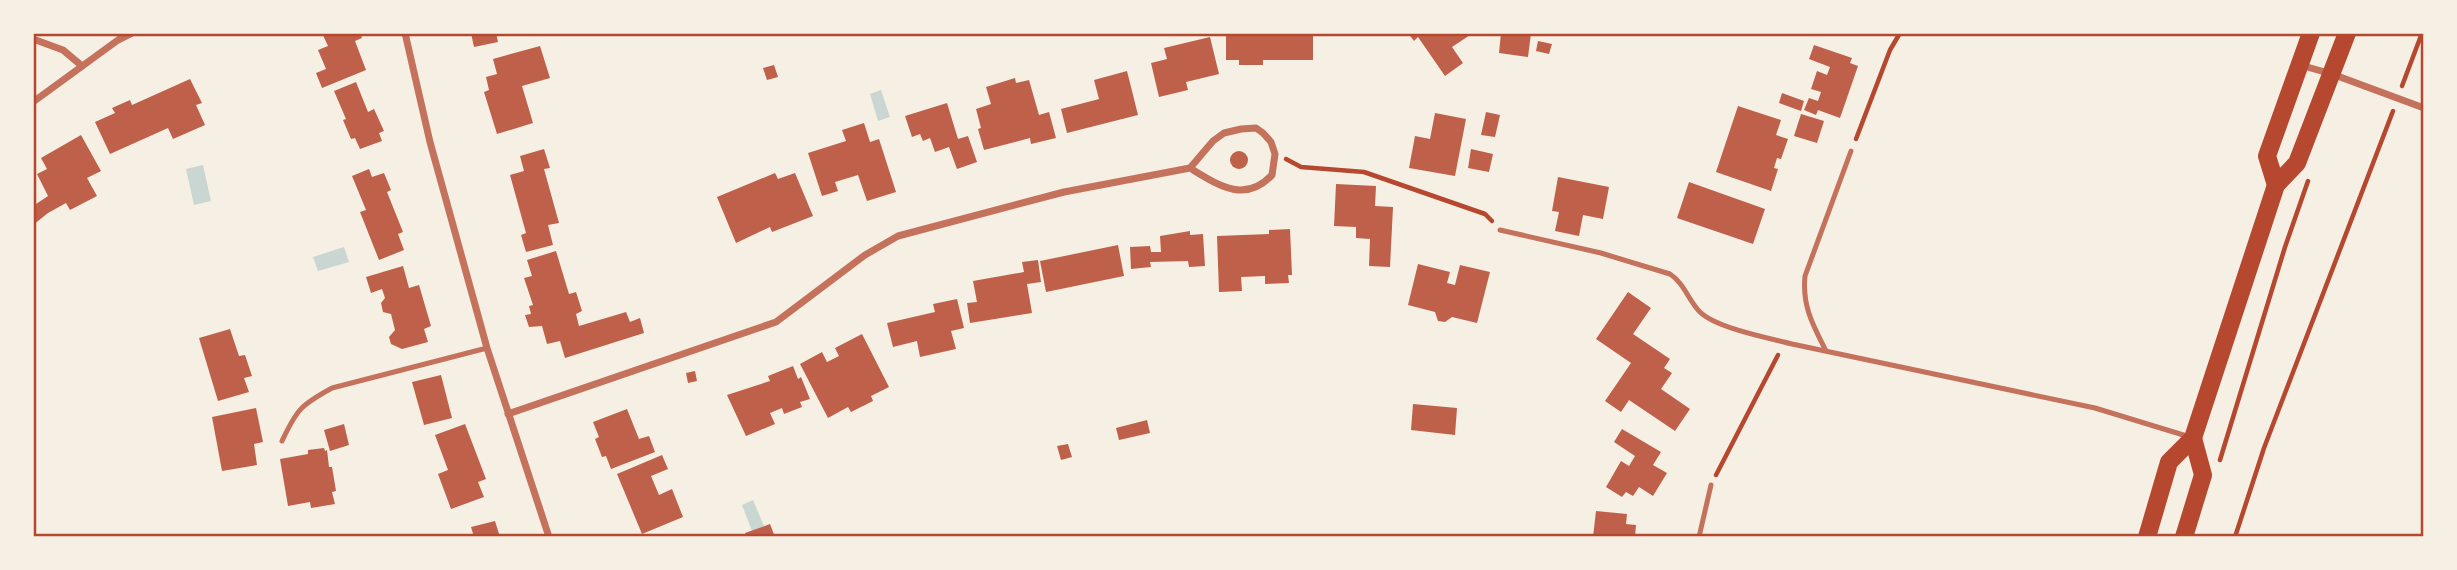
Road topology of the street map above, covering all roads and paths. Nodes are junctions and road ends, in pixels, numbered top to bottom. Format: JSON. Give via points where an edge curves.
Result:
{"nodes":[{"id":1,"x":132,"y":33,"type":"edge"},
{"id":2,"x":405,"y":33,"type":"edge"},
{"id":3,"x":1900,"y":33,"type":"edge"},
{"id":4,"x":2311,"y":33,"type":"edge"},
{"id":5,"x":2347,"y":33,"type":"edge"},
{"id":6,"x":2422,"y":33,"type":"edge"},
{"id":7,"x":33,"y":39,"type":"edge"},
{"id":8,"x":2299,"y":65,"type":"junction"},
{"id":9,"x":82,"y":66,"type":"junction"},
{"id":10,"x":2332,"y":74,"type":"junction"},
{"id":11,"x":2398,"y":98,"type":"junction"},
{"id":12,"x":33,"y":102,"type":"edge"},
{"id":13,"x":2424,"y":108,"type":"edge"},
{"id":14,"x":1851,"y":151,"type":"joint"},
{"id":15,"x":1275,"y":153,"type":"junction"},
{"id":16,"x":1190,"y":168,"type":"junction"},
{"id":17,"x":2312,"y":169,"type":"dead end"},
{"id":18,"x":2276,"y":185,"type":"junction"},
{"id":19,"x":1500,"y":230,"type":"joint"},
{"id":20,"x":1792,"y":344,"type":"junction"},
{"id":21,"x":487,"y":348,"type":"junction"},
{"id":22,"x":1826,"y":351,"type":"junction"},
{"id":23,"x":508,"y":414,"type":"junction"},
{"id":24,"x":2193,"y":438,"type":"junction"},
{"id":25,"x":282,"y":441,"type":"dead end"},
{"id":26,"x":2218,"y":465,"type":"dead end"},
{"id":27,"x":1711,"y":485,"type":"joint"},
{"id":28,"x":549,"y":537,"type":"edge"},
{"id":29,"x":1699,"y":537,"type":"edge"},
{"id":30,"x":2147,"y":537,"type":"edge"},
{"id":31,"x":2184,"y":537,"type":"edge"},
{"id":32,"x":2235,"y":537,"type":"edge"}],
"edges":[{"from":1,"to":9,"type":"street"},
{"from":2,"to":21,"type":"street"},
{"from":3,"to":14,"type":"path"},
{"from":4,"to":8,"type":"main road"},
{"from":5,"to":10,"type":"main road"},
{"from":6,"to":11,"type":"path"},
{"from":7,"to":9,"type":"street","via":[[63,50]]},
{"from":8,"to":10,"type":"street"},
{"from":8,"to":18,"type":"main road","via":[[2267,156]]},
{"from":9,"to":12,"type":"street"},
{"from":10,"to":11,"type":"street"},
{"from":10,"to":18,"type":"main road","via":[[2297,163]]},
{"from":11,"to":13,"type":"street"},
{"from":11,"to":32,"type":"path","via":[[2264,448]]},
{"from":14,"to":22,"type":"lane","via":[[1805,276],[1809,316]]},
{"from":15,"to":16,"type":"street","via":[[1263,133],[1241,129],[1213,141]]},
{"from":15,"to":16,"type":"street","via":[[1272,176],[1258,187],[1244,190],[1228,189]]},
{"from":15,"to":19,"type":"path","via":[[1301,167],[1364,172],[1485,214]]},
{"from":16,"to":23,"type":"street","via":[[1064,192],[898,236],[776,322]]},
{"from":17,"to":26,"type":"path"},
{"from":18,"to":24,"type":"main road"},
{"from":19,"to":20,"type":"lane","via":[[1670,274],[1707,319]]},
{"from":20,"to":22,"type":"lane"},
{"from":20,"to":27,"type":"path","via":[[1776,357]]},
{"from":21,"to":23,"type":"street"},
{"from":21,"to":25,"type":"lane","via":[[332,388],[295,414]]},
{"from":22,"to":24,"type":"lane","via":[[2095,408]]},
{"from":23,"to":28,"type":"street"},
{"from":24,"to":30,"type":"main road","via":[[2168,462]]},
{"from":24,"to":31,"type":"main road","via":[[2203,475]]},
{"from":27,"to":29,"type":"lane"}]}
